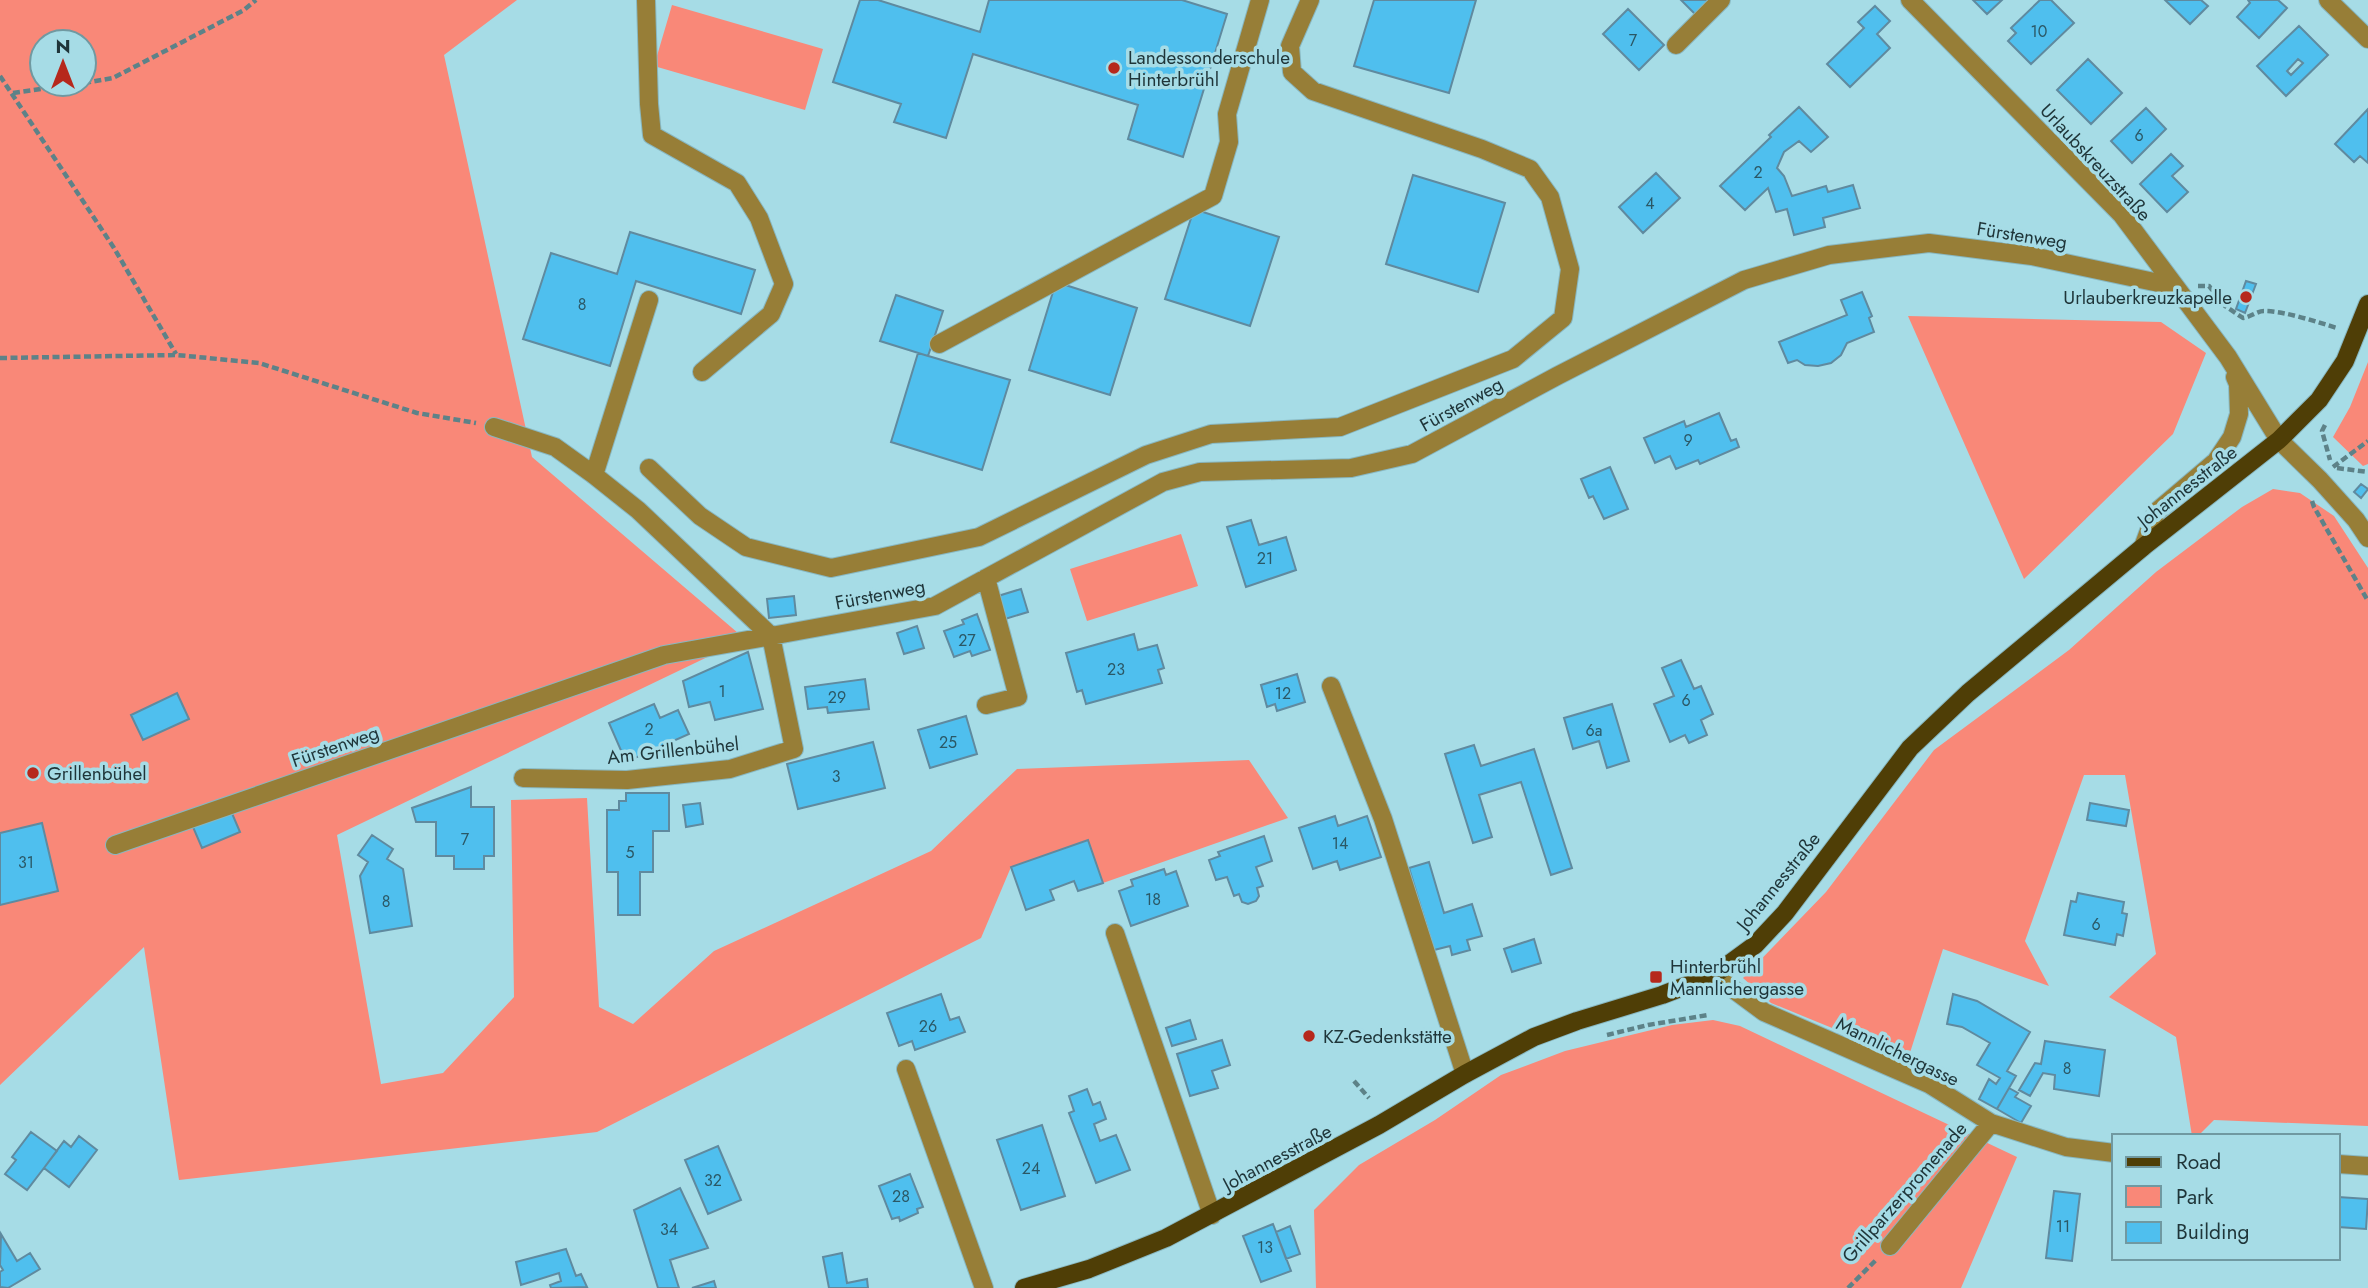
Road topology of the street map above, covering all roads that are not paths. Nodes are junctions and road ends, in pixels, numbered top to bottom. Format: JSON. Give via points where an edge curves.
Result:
{"nodes":[{"id":1,"x":646,"y":0,"type":"edge"},
{"id":2,"x":1259,"y":0,"type":"edge"},
{"id":3,"x":1310,"y":0,"type":"edge"},
{"id":4,"x":1721,"y":0,"type":"edge"},
{"id":5,"x":1910,"y":0,"type":"edge"},
{"id":6,"x":2328,"y":0,"type":"edge"},
{"id":7,"x":2368,"y":39,"type":"edge"},
{"id":8,"x":1676,"y":45,"type":"dead end"},
{"id":9,"x":2173,"y":286,"type":"junction"},
{"id":10,"x":649,"y":300,"type":"dead end"},
{"id":11,"x":2368,"y":304,"type":"edge"},
{"id":12,"x":939,"y":344,"type":"dead end"},
{"id":13,"x":2228,"y":357,"type":"junction"},
{"id":14,"x":702,"y":372,"type":"dead end"},
{"id":15,"x":494,"y":427,"type":"road end"},
{"id":16,"x":2279,"y":440,"type":"junction"},
{"id":17,"x":649,"y":468,"type":"dead end"},
{"id":18,"x":594,"y":475,"type":"junction"},
{"id":19,"x":2368,"y":538,"type":"edge"},
{"id":20,"x":2143,"y":547,"type":"junction"},
{"id":21,"x":986,"y":578,"type":"junction"},
{"id":22,"x":771,"y":636,"type":"junction"},
{"id":23,"x":1331,"y":686,"type":"dead end"},
{"id":24,"x":986,"y":705,"type":"dead end"},
{"id":25,"x":523,"y":778,"type":"dead end"},
{"id":26,"x":115,"y":845,"type":"dead end"},
{"id":27,"x":1115,"y":933,"type":"dead end"},
{"id":28,"x":1714,"y":975,"type":"junction"},
{"id":29,"x":906,"y":1069,"type":"dead end"},
{"id":30,"x":1465,"y":1074,"type":"junction"},
{"id":31,"x":1990,"y":1124,"type":"junction"},
{"id":32,"x":2112,"y":1153,"type":"edge"},
{"id":33,"x":2340,"y":1164,"type":"edge"},
{"id":34,"x":2368,"y":1166,"type":"edge"},
{"id":35,"x":1212,"y":1215,"type":"junction"},
{"id":36,"x":1890,"y":1246,"type":"road end"},
{"id":37,"x":984,"y":1288,"type":"edge"},
{"id":38,"x":1024,"y":1288,"type":"edge"}],
"edges":[{"from":1,"to":14,"type":"street","via":[[652,135],[737,183],[759,218],[784,284],[771,314]]},
{"from":2,"to":12,"type":"street","via":[[1227,114],[1229,142],[1213,196]]},
{"from":3,"to":17,"type":"street","via":[[1290,46],[1293,72],[1313,91],[1530,169],[1550,197],[1570,269],[1563,318],[1513,359],[1340,427],[1211,434],[1146,455],[979,537],[831,568],[746,547],[700,516]]},
{"from":4,"to":8,"type":"street"},
{"from":5,"to":9,"type":"street","name":"Urlaubskreuzstraße","via":[[2122,215]]},
{"from":6,"to":7,"type":"street"},
{"from":9,"to":13,"type":"street","name":"Urlaubskreuzstraße"},
{"from":9,"to":21,"type":"street","name":"Fürstenweg","via":[[2032,256],[1929,243],[1829,255],[1744,280],[1412,454],[1351,468],[1200,472],[1163,482]]},
{"from":10,"to":18,"type":"street"},
{"from":11,"to":16,"type":"main road","name":"Johannesstraße","via":[[2345,362],[2319,400]]},
{"from":13,"to":16,"type":"street","name":"Urlaubskreuzstraße"},
{"from":13,"to":20,"type":"street","via":[[2238,384],[2239,414],[2232,437],[2216,461],[2156,512]]},
{"from":15,"to":18,"type":"street","via":[[555,447]]},
{"from":16,"to":19,"type":"street","name":"Urlaubskreuzstraße"},
{"from":16,"to":20,"type":"main road","name":"Johannesstraße"},
{"from":18,"to":22,"type":"street","via":[[638,510]]},
{"from":20,"to":28,"type":"main road","name":"Johannesstraße","via":[[1910,748],[1785,912],[1755,945]]},
{"from":21,"to":22,"type":"street","name":"Fürstenweg","via":[[935,606]]},
{"from":21,"to":24,"type":"street","via":[[1018,697]]},
{"from":22,"to":25,"type":"street","name":"Am Grillenbühel","via":[[794,749],[730,769],[626,780]]},
{"from":22,"to":26,"type":"street","name":"Fürstenweg","via":[[664,654]]},
{"from":23,"to":30,"type":"street","via":[[1383,819]]},
{"from":27,"to":35,"type":"street"},
{"from":28,"to":30,"type":"main road","name":"Johannesstraße","via":[[1534,1037]]},
{"from":28,"to":31,"type":"street","name":"Mannlichergasse","via":[[1764,1012],[1929,1084]]},
{"from":29,"to":37,"type":"street"},
{"from":30,"to":35,"type":"main road","name":"Johannesstraße"},
{"from":31,"to":32,"type":"street","name":"Mannlichergasse","via":[[2066,1147]]},
{"from":31,"to":36,"type":"street","name":"Grillparzerpromenade"},
{"from":33,"to":34,"type":"street"},
{"from":35,"to":38,"type":"main road","name":"Johannesstraße","via":[[1089,1269]]}]}
